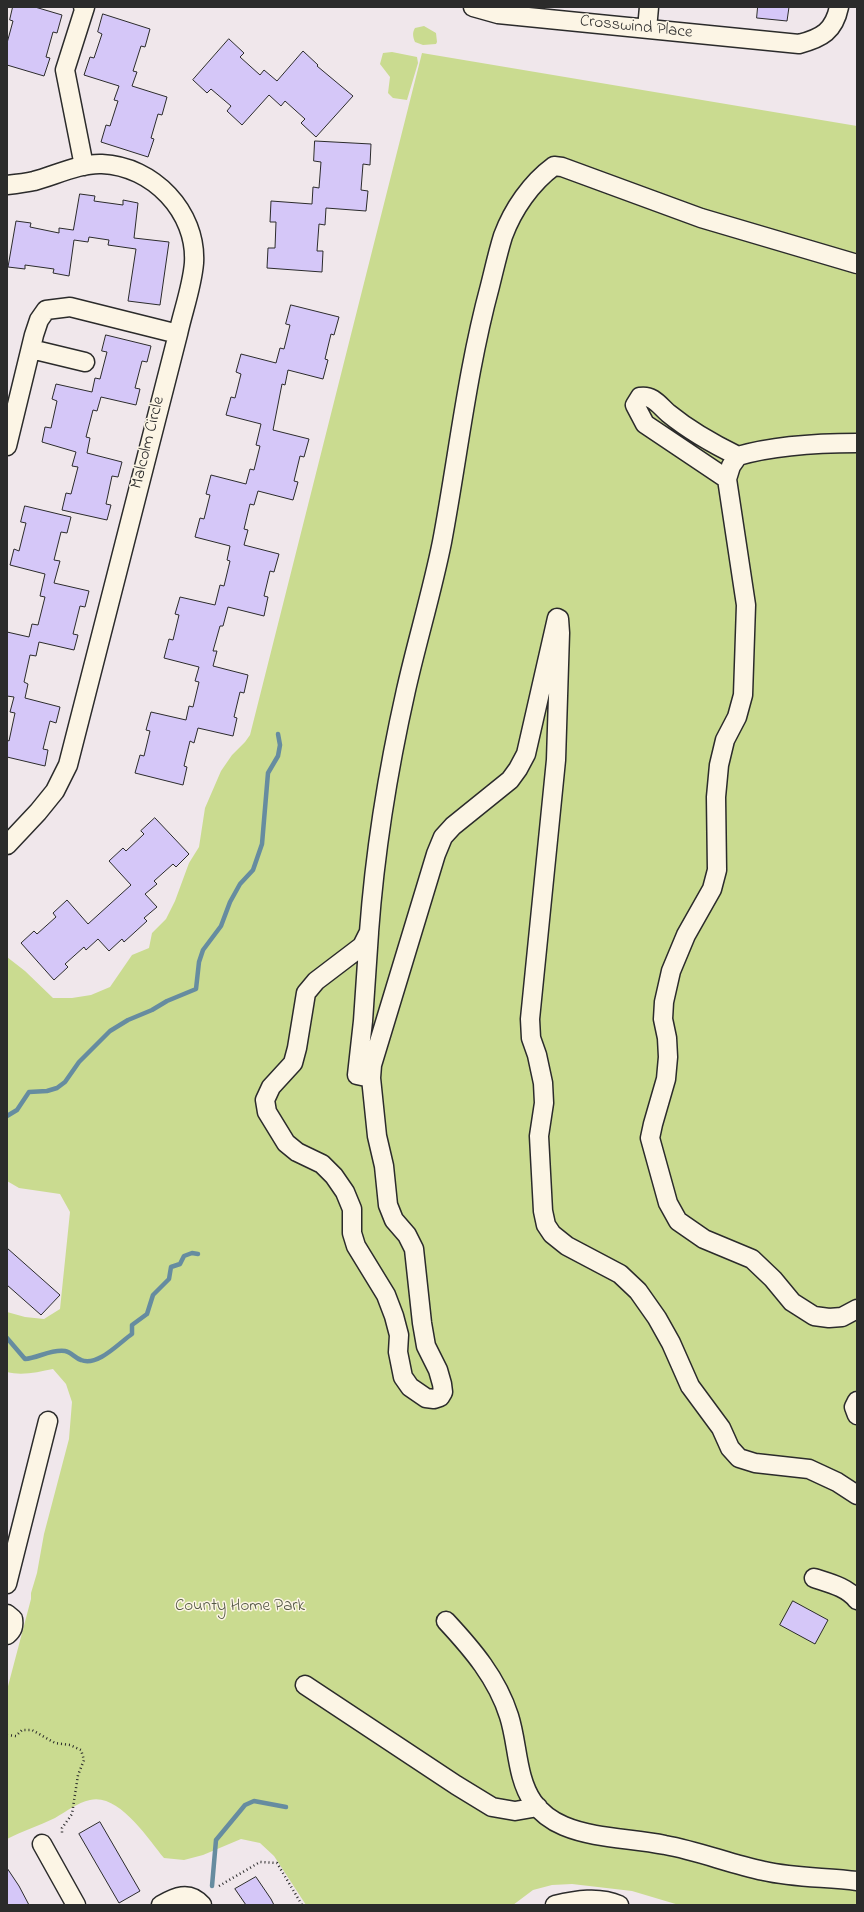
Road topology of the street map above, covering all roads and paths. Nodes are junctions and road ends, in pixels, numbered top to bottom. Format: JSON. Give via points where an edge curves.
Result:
{"nodes":[{"id":1,"x":83,"y":7,"type":"edge"},
{"id":2,"x":473,"y":7,"type":"edge"},
{"id":3,"x":649,"y":7,"type":"edge"},
{"id":4,"x":839,"y":7,"type":"edge"},
{"id":5,"x":543,"y":12,"type":"edge"},
{"id":6,"x":646,"y":29,"type":"junction"},
{"id":7,"x":84,"y":166,"type":"junction"},
{"id":8,"x":7,"y":185,"type":"edge"},
{"id":9,"x":857,"y":264,"type":"edge"},
{"id":10,"x":178,"y":334,"type":"junction"},
{"id":11,"x":31,"y":349,"type":"junction"},
{"id":12,"x":85,"y":362,"type":"dead end"},
{"id":13,"x":857,"y":443,"type":"edge"},
{"id":14,"x":7,"y":446,"type":"edge"},
{"id":15,"x":738,"y":456,"type":"junction"},
{"id":16,"x":727,"y":479,"type":"junction"},
{"id":17,"x":9,"y":837,"type":"edge"},
{"id":18,"x":369,"y":932,"type":"junction"},
{"id":19,"x":371,"y":1078,"type":"junction"},
{"id":20,"x":857,"y":1309,"type":"edge"},
{"id":21,"x":857,"y":1402,"type":"edge"},
{"id":22,"x":857,"y":1415,"type":"edge"},
{"id":23,"x":48,"y":1421,"type":"dead end"},
{"id":24,"x":857,"y":1495,"type":"edge"},
{"id":25,"x":814,"y":1578,"type":"dead end"},
{"id":26,"x":7,"y":1584,"type":"edge"},
{"id":27,"x":857,"y":1600,"type":"edge"},
{"id":28,"x":7,"y":1614,"type":"edge"},
{"id":29,"x":446,"y":1621,"type":"dead end"},
{"id":30,"x":7,"y":1635,"type":"edge"},
{"id":31,"x":305,"y":1685,"type":"dead end"},
{"id":32,"x":7,"y":1735,"type":"edge"},
{"id":33,"x":538,"y":1807,"type":"junction"},
{"id":34,"x":62,"y":1833,"type":"dead end"},
{"id":35,"x":42,"y":1844,"type":"dead end"},
{"id":36,"x":857,"y":1881,"type":"edge"},
{"id":37,"x":219,"y":1886,"type":"dead end"},
{"id":38,"x":76,"y":1905,"type":"edge"},
{"id":39,"x":161,"y":1905,"type":"edge"},
{"id":40,"x":202,"y":1905,"type":"edge"},
{"id":41,"x":302,"y":1905,"type":"edge"},
{"id":42,"x":555,"y":1905,"type":"edge"},
{"id":43,"x":619,"y":1905,"type":"edge"}],
"edges":[{"from":1,"to":7,"type":"street","via":[[66,70]]},
{"from":2,"to":5,"type":"street","name":"Crosswind Place","via":[[498,14]]},
{"from":3,"to":6,"type":"street"},
{"from":4,"to":6,"type":"street","name":"Crosswind Place","via":[[828,32],[818,39],[799,44]]},
{"from":5,"to":6,"type":"street","name":"Crosswind Place"},
{"from":7,"to":8,"type":"street","name":"Malcolm Circle","via":[[32,181]]},
{"from":7,"to":10,"type":"street","name":"Malcolm Circle","via":[[102,164],[144,175],[172,198],[183,214],[190,228],[194,246],[194,264]]},
{"from":9,"to":18,"type":"street","via":[[701,218],[562,167],[554,166],[530,187],[504,235],[473,354],[436,571],[406,689],[391,762],[380,828]]},
{"from":10,"to":11,"type":"street","via":[[97,313],[58,307],[46,310],[39,320]]},
{"from":10,"to":17,"type":"street","name":"Malcolm Circle","via":[[68,765],[55,791]]},
{"from":11,"to":12,"type":"street"},
{"from":11,"to":14,"type":"street"},
{"from":13,"to":15,"type":"street","via":[[773,448]]},
{"from":15,"to":16,"type":"street","via":[[731,466]]},
{"from":15,"to":16,"type":"street","via":[[704,440],[646,396],[640,397],[635,405],[645,424]]},
{"from":16,"to":20,"type":"street","via":[[746,605],[743,695],[737,716],[725,740],[719,765],[716,797],[717,870],[712,889],[686,935],[674,963],[664,1002],[663,1019],[668,1038],[668,1065],[650,1138],[668,1203],[678,1221],[704,1239],[752,1259],[792,1302],[814,1316],[842,1317]]},
{"from":18,"to":19,"type":"street","via":[[357,1075]]},
{"from":18,"to":19,"type":"street","via":[[362,946],[316,981],[306,993],[293,1063],[271,1087],[266,1100],[267,1112],[286,1143],[297,1152],[322,1164],[334,1176],[344,1192],[352,1208],[352,1233],[356,1246],[386,1295],[394,1316],[399,1335],[398,1352],[403,1377],[410,1388],[426,1398],[434,1399],[440,1397],[443,1392],[442,1384],[426,1346],[414,1249],[407,1235],[394,1220],[388,1205]]},
{"from":19,"to":24,"type":"street","via":[[372,1064],[436,854],[443,837],[510,780],[526,754],[556,618],[559,620],[560,633],[556,760],[530,1019],[531,1038],[543,1083],[544,1103],[539,1136],[546,1225],[566,1246],[620,1274],[638,1291],[671,1343],[690,1386],[739,1458],[755,1463],[809,1469]]},
{"from":21,"to":22,"type":"street","via":[[854,1407]]},
{"from":23,"to":26,"type":"street"},
{"from":25,"to":27,"type":"street","via":[[833,1584],[852,1594]]},
{"from":28,"to":30,"type":"street","via":[[13,1619],[14,1625]]},
{"from":29,"to":33,"type":"street","via":[[490,1673],[509,1716],[521,1775],[533,1802]]},
{"from":31,"to":33,"type":"street","via":[[492,1807],[515,1810]]},
{"from":32,"to":34,"type":"path","via":[[16,1736],[22,1730],[32,1730],[55,1743],[81,1750],[84,1760],[78,1775],[72,1814],[62,1828]]},
{"from":33,"to":36,"type":"street","via":[[545,1816],[564,1826],[599,1835],[688,1849],[764,1872]]},
{"from":35,"to":38,"type":"street"},
{"from":37,"to":41,"type":"path","via":[[260,1862],[277,1863]]},
{"from":39,"to":40,"type":"street","via":[[172,1898],[185,1895],[197,1899]]},
{"from":42,"to":43,"type":"street","via":[[593,1899]]}]}
